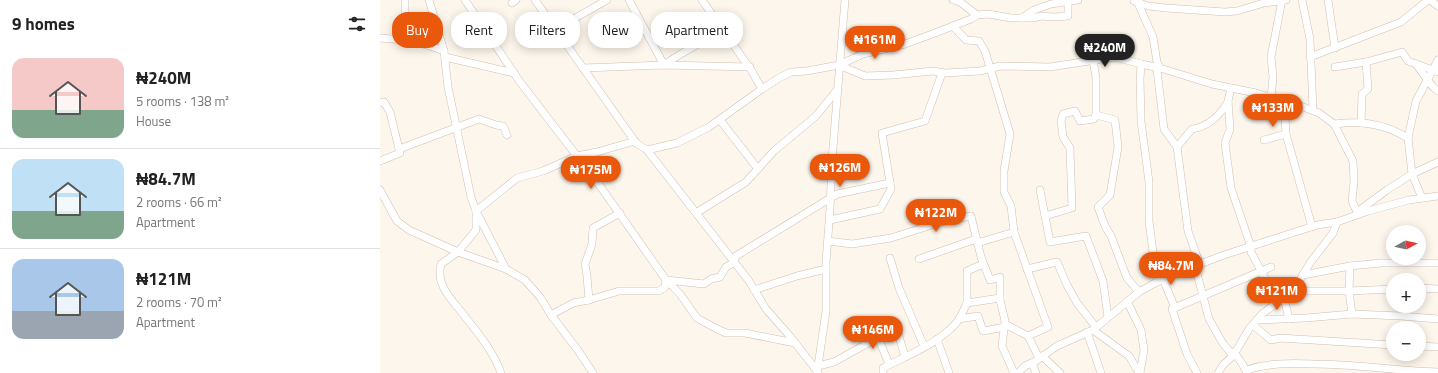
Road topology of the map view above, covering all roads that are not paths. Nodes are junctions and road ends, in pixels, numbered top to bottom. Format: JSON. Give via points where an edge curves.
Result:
{"nodes":[{"id":1,"x":405,"y":0,"type":"edge"},
{"id":2,"x":430,"y":0,"type":"edge"},
{"id":3,"x":465,"y":0,"type":"edge"},
{"id":4,"x":535,"y":0,"type":"edge"},
{"id":5,"x":607,"y":0,"type":"edge"},
{"id":6,"x":629,"y":0,"type":"edge"},
{"id":7,"x":702,"y":0,"type":"edge"},
{"id":8,"x":845,"y":0,"type":"edge"},
{"id":9,"x":953,"y":0,"type":"edge"},
{"id":10,"x":1040,"y":0,"type":"edge"},
{"id":11,"x":1078,"y":0,"type":"edge"},
{"id":12,"x":1282,"y":0,"type":"edge"},
{"id":13,"x":1286,"y":0,"type":"edge"},
{"id":14,"x":1302,"y":0,"type":"edge"},
{"id":15,"x":1328,"y":0,"type":"edge"},
{"id":16,"x":1429,"y":0,"type":"edge"},
{"id":17,"x":1068,"y":1,"type":"junction"},
{"id":18,"x":1135,"y":1,"type":"edge"},
{"id":19,"x":1249,"y":3,"type":"edge"},
{"id":20,"x":1438,"y":6,"type":"edge"},
{"id":21,"x":1039,"y":8,"type":"junction"},
{"id":22,"x":405,"y":12,"type":"edge"},
{"id":23,"x":543,"y":12,"type":"edge"},
{"id":24,"x":710,"y":12,"type":"edge"},
{"id":25,"x":977,"y":15,"type":"junction"},
{"id":26,"x":580,"y":16,"type":"edge"},
{"id":27,"x":1038,"y":16,"type":"junction"},
{"id":28,"x":1021,"y":18,"type":"junction"},
{"id":29,"x":953,"y":26,"type":"junction"},
{"id":30,"x":380,"y":38,"type":"edge"},
{"id":31,"x":392,"y":39,"type":"edge"},
{"id":32,"x":427,"y":48,"type":"edge"},
{"id":33,"x":569,"y":48,"type":"edge"},
{"id":34,"x":690,"y":48,"type":"edge"},
{"id":35,"x":736,"y":48,"type":"edge"},
{"id":36,"x":1335,"y":48,"type":"junction"},
{"id":37,"x":444,"y":54,"type":"junction"},
{"id":38,"x":1310,"y":57,"type":"junction"},
{"id":39,"x":1094,"y":60,"type":"junction"},
{"id":40,"x":1438,"y":60,"type":"edge"},
{"id":41,"x":1366,"y":62,"type":"junction"},
{"id":42,"x":1141,"y":64,"type":"junction"},
{"id":43,"x":1416,"y":64,"type":"junction"},
{"id":44,"x":664,"y":65,"type":"junction"},
{"id":45,"x":839,"y":65,"type":"junction"},
{"id":46,"x":750,"y":67,"type":"junction"},
{"id":47,"x":1335,"y":67,"type":"dead end"},
{"id":48,"x":583,"y":68,"type":"junction"},
{"id":49,"x":990,"y":68,"type":"junction"},
{"id":50,"x":1160,"y":68,"type":"junction"},
{"id":51,"x":1435,"y":71,"type":"edge"},
{"id":52,"x":514,"y":73,"type":"junction"},
{"id":53,"x":942,"y":73,"type":"junction"},
{"id":54,"x":1428,"y":80,"type":"junction"},
{"id":55,"x":1231,"y":88,"type":"junction"},
{"id":56,"x":762,"y":89,"type":"junction"},
{"id":57,"x":837,"y":90,"type":"junction"},
{"id":58,"x":1438,"y":91,"type":"edge"},
{"id":59,"x":1271,"y":98,"type":"junction"},
{"id":60,"x":1228,"y":101,"type":"junction"},
{"id":61,"x":1284,"y":102,"type":"junction"},
{"id":62,"x":380,"y":103,"type":"edge"},
{"id":63,"x":1313,"y":110,"type":"junction"},
{"id":64,"x":1096,"y":115,"type":"junction"},
{"id":65,"x":720,"y":120,"type":"junction"},
{"id":66,"x":1361,"y":123,"type":"junction"},
{"id":67,"x":1334,"y":124,"type":"junction"},
{"id":68,"x":456,"y":127,"type":"junction"},
{"id":69,"x":1286,"y":134,"type":"junction"},
{"id":70,"x":507,"y":135,"type":"dead end"},
{"id":71,"x":1408,"y":138,"type":"junction"},
{"id":72,"x":1264,"y":140,"type":"dead end"},
{"id":73,"x":635,"y":141,"type":"junction"},
{"id":74,"x":1177,"y":147,"type":"junction"},
{"id":75,"x":399,"y":149,"type":"junction"},
{"id":76,"x":647,"y":150,"type":"junction"},
{"id":77,"x":577,"y":156,"type":"junction"},
{"id":78,"x":380,"y":161,"type":"edge"},
{"id":79,"x":1438,"y":162,"type":"edge"},
{"id":80,"x":758,"y":169,"type":"junction"},
{"id":81,"x":1412,"y":174,"type":"junction"},
{"id":82,"x":890,"y":183,"type":"junction"},
{"id":83,"x":380,"y":190,"type":"edge"},
{"id":84,"x":1040,"y":190,"type":"dead end"},
{"id":85,"x":1438,"y":196,"type":"edge"},
{"id":86,"x":831,"y":198,"type":"junction"},
{"id":87,"x":1422,"y":198,"type":"junction"},
{"id":88,"x":476,"y":211,"type":"junction"},
{"id":89,"x":620,"y":213,"type":"junction"},
{"id":90,"x":696,"y":213,"type":"junction"},
{"id":91,"x":1358,"y":214,"type":"junction"},
{"id":92,"x":1045,"y":216,"type":"junction"},
{"id":93,"x":830,"y":220,"type":"junction"},
{"id":94,"x":1337,"y":222,"type":"junction"},
{"id":95,"x":1312,"y":227,"type":"junction"},
{"id":96,"x":1014,"y":232,"type":"junction"},
{"id":97,"x":828,"y":241,"type":"junction"},
{"id":98,"x":977,"y":241,"type":"junction"},
{"id":99,"x":1251,"y":247,"type":"junction"},
{"id":100,"x":458,"y":252,"type":"junction"},
{"id":101,"x":890,"y":258,"type":"dead end"},
{"id":102,"x":919,"y":259,"type":"dead end"},
{"id":103,"x":734,"y":263,"type":"junction"},
{"id":104,"x":1438,"y":263,"type":"edge"},
{"id":105,"x":983,"y":264,"type":"junction"},
{"id":106,"x":1197,"y":266,"type":"junction"},
{"id":107,"x":1350,"y":266,"type":"junction"},
{"id":108,"x":1271,"y":267,"type":"dead end"},
{"id":109,"x":506,"y":268,"type":"junction"},
{"id":110,"x":826,"y":269,"type":"junction"},
{"id":111,"x":1028,"y":269,"type":"junction"},
{"id":112,"x":1261,"y":272,"type":"junction"},
{"id":113,"x":1303,"y":275,"type":"junction"},
{"id":114,"x":1163,"y":279,"type":"junction"},
{"id":115,"x":666,"y":280,"type":"junction"},
{"id":116,"x":1426,"y":288,"type":"edge"},
{"id":117,"x":1386,"y":289,"type":"edge"},
{"id":118,"x":1438,"y":289,"type":"edge"},
{"id":119,"x":754,"y":290,"type":"junction"},
{"id":120,"x":1293,"y":291,"type":"junction"},
{"id":121,"x":1349,"y":291,"type":"junction"},
{"id":122,"x":1139,"y":292,"type":"junction"},
{"id":123,"x":1202,"y":297,"type":"junction"},
{"id":124,"x":1000,"y":298,"type":"junction"},
{"id":125,"x":1282,"y":299,"type":"junction"},
{"id":126,"x":589,"y":300,"type":"junction"},
{"id":127,"x":1127,"y":301,"type":"junction"},
{"id":128,"x":967,"y":303,"type":"junction"},
{"id":129,"x":1175,"y":308,"type":"junction"},
{"id":130,"x":1352,"y":314,"type":"junction"},
{"id":131,"x":552,"y":316,"type":"junction"},
{"id":132,"x":1108,"y":317,"type":"junction"},
{"id":133,"x":959,"y":319,"type":"junction"},
{"id":134,"x":1289,"y":319,"type":"junction"},
{"id":135,"x":1438,"y":319,"type":"edge"},
{"id":136,"x":1255,"y":322,"type":"junction"},
{"id":137,"x":1005,"y":325,"type":"junction"},
{"id":138,"x":874,"y":328,"type":"dead end"},
{"id":139,"x":1092,"y":330,"type":"junction"},
{"id":140,"x":1028,"y":336,"type":"junction"},
{"id":141,"x":878,"y":337,"type":"junction"},
{"id":142,"x":937,"y":339,"type":"junction"},
{"id":143,"x":795,"y":343,"type":"junction"},
{"id":144,"x":1386,"y":345,"type":"edge"},
{"id":145,"x":924,"y":346,"type":"junction"},
{"id":146,"x":1426,"y":346,"type":"edge"},
{"id":147,"x":1438,"y":347,"type":"edge"},
{"id":148,"x":1233,"y":354,"type":"junction"},
{"id":149,"x":905,"y":357,"type":"junction"},
{"id":150,"x":1040,"y":357,"type":"junction"},
{"id":151,"x":1032,"y":363,"type":"junction"},
{"id":152,"x":890,"y":364,"type":"junction"},
{"id":153,"x":818,"y":370,"type":"edge"},
{"id":154,"x":1247,"y":372,"type":"edge"},
{"id":155,"x":1438,"y":372,"type":"edge"},
{"id":156,"x":501,"y":373,"type":"edge"},
{"id":157,"x":593,"y":373,"type":"edge"},
{"id":158,"x":882,"y":373,"type":"edge"},
{"id":159,"x":949,"y":373,"type":"edge"},
{"id":160,"x":1014,"y":373,"type":"edge"},
{"id":161,"x":1018,"y":373,"type":"edge"},
{"id":162,"x":1036,"y":373,"type":"edge"},
{"id":163,"x":1060,"y":373,"type":"edge"},
{"id":164,"x":1101,"y":373,"type":"edge"},
{"id":165,"x":1140,"y":373,"type":"edge"},
{"id":166,"x":1197,"y":373,"type":"edge"},
{"id":167,"x":1218,"y":373,"type":"edge"}],
"edges":[{"from":1,"to":22,"type":"street"},
{"from":2,"to":37,"type":"street"},
{"from":3,"to":52,"type":"street"},
{"from":4,"to":23,"type":"street"},
{"from":5,"to":26,"type":"street"},
{"from":6,"to":44,"type":"street"},
{"from":7,"to":24,"type":"street"},
{"from":8,"to":45,"type":"street"},
{"from":9,"to":25,"type":"street","via":[[960,2]]},
{"from":10,"to":21,"type":"street"},
{"from":11,"to":17,"type":"street"},
{"from":12,"to":13,"type":"street"},
{"from":12,"to":19,"type":"street"},
{"from":12,"to":59,"type":"street","via":[[1270,57],[1273,77]]},
{"from":14,"to":38,"type":"street","via":[[1310,39]]},
{"from":15,"to":36,"type":"street"},
{"from":16,"to":20,"type":"street"},
{"from":16,"to":36,"type":"street","via":[[1401,22]]},
{"from":17,"to":21,"type":"street"},
{"from":17,"to":27,"type":"street","via":[[1068,16]]},
{"from":18,"to":19,"type":"street","via":[[1148,6],[1217,12],[1237,11]]},
{"from":18,"to":50,"type":"street","via":[[1153,37]]},
{"from":21,"to":27,"type":"street"},
{"from":21,"to":28,"type":"street"},
{"from":25,"to":28,"type":"street"},
{"from":25,"to":29,"type":"street"},
{"from":27,"to":28,"type":"street"},
{"from":29,"to":45,"type":"street","via":[[905,44],[863,54]]},
{"from":29,"to":49,"type":"street","via":[[966,40],[979,41]]},
{"from":30,"to":31,"type":"street"},
{"from":32,"to":37,"type":"street"},
{"from":33,"to":48,"type":"street"},
{"from":34,"to":44,"type":"street"},
{"from":35,"to":46,"type":"street"},
{"from":36,"to":38,"type":"street"},
{"from":37,"to":52,"type":"street"},
{"from":37,"to":68,"type":"street"},
{"from":38,"to":63,"type":"street"},
{"from":39,"to":42,"type":"street","via":[[1115,57]]},
{"from":39,"to":49,"type":"street","via":[[1050,67]]},
{"from":39,"to":64,"type":"street"},
{"from":40,"to":51,"type":"street"},
{"from":41,"to":43,"type":"street","via":[[1402,52],[1408,61]]},
{"from":41,"to":47,"type":"street"},
{"from":41,"to":66,"type":"street","via":[[1368,89],[1362,94]]},
{"from":42,"to":50,"type":"street"},
{"from":42,"to":114,"type":"street","via":[[1141,120],[1149,182],[1149,221],[1153,252]]},
{"from":43,"to":51,"type":"street"},
{"from":43,"to":54,"type":"street"},
{"from":44,"to":46,"type":"street"},
{"from":44,"to":48,"type":"street"},
{"from":45,"to":53,"type":"street","via":[[866,76],[933,71]]},
{"from":45,"to":56,"type":"street","via":[[791,72]]},
{"from":45,"to":57,"type":"street"},
{"from":46,"to":56,"type":"street"},
{"from":48,"to":73,"type":"street"},
{"from":49,"to":53,"type":"street"},
{"from":49,"to":96,"type":"street","via":[[1010,134],[1004,171],[1004,192],[1011,206]]},
{"from":50,"to":55,"type":"street"},
{"from":50,"to":74,"type":"street","via":[[1157,70],[1164,129]]},
{"from":51,"to":54,"type":"street"},
{"from":52,"to":77,"type":"street"},
{"from":53,"to":82,"type":"street","via":[[925,121],[882,133]]},
{"from":54,"to":58,"type":"street"},
{"from":54,"to":71,"type":"street","via":[[1416,101]]},
{"from":55,"to":59,"type":"street"},
{"from":55,"to":60,"type":"street"},
{"from":56,"to":65,"type":"street"},
{"from":57,"to":80,"type":"street","via":[[816,116],[774,151]]},
{"from":57,"to":86,"type":"street"},
{"from":59,"to":61,"type":"street"},
{"from":60,"to":74,"type":"street","via":[[1220,115],[1201,128],[1192,129]]},
{"from":60,"to":99,"type":"street","via":[[1230,129],[1225,143],[1231,188]]},
{"from":61,"to":63,"type":"street"},
{"from":61,"to":69,"type":"street"},
{"from":62,"to":75,"type":"street","via":[[384,102],[390,112]]},
{"from":63,"to":67,"type":"street"},
{"from":64,"to":92,"type":"street","via":[[1094,119],[1080,121],[1075,111],[1062,114],[1064,137],[1070,148],[1072,208]]},
{"from":64,"to":122,"type":"street","via":[[1115,120],[1118,146],[1110,195],[1098,207],[1127,278]]},
{"from":65,"to":76,"type":"street","via":[[677,143]]},
{"from":65,"to":80,"type":"street"},
{"from":66,"to":67,"type":"street"},
{"from":66,"to":71,"type":"street","via":[[1382,126]]},
{"from":67,"to":91,"type":"street","via":[[1353,161],[1352,201]]},
{"from":68,"to":70,"type":"street","via":[[479,119],[504,126]]},
{"from":68,"to":75,"type":"street"},
{"from":68,"to":88,"type":"street"},
{"from":69,"to":72,"type":"street"},
{"from":69,"to":95,"type":"street"},
{"from":71,"to":81,"type":"street"},
{"from":73,"to":76,"type":"street"},
{"from":73,"to":77,"type":"street"},
{"from":74,"to":106,"type":"street","via":[[1188,231]]},
{"from":75,"to":78,"type":"street","via":[[400,152]]},
{"from":76,"to":90,"type":"street"},
{"from":77,"to":88,"type":"street","via":[[543,171],[517,178]]},
{"from":77,"to":89,"type":"street"},
{"from":79,"to":81,"type":"street"},
{"from":80,"to":90,"type":"street","via":[[746,182]]},
{"from":81,"to":87,"type":"street"},
{"from":81,"to":91,"type":"street","via":[[1361,209]]},
{"from":82,"to":86,"type":"street","via":[[837,194]]},
{"from":82,"to":93,"type":"street","via":[[891,189],[880,209]]},
{"from":83,"to":100,"type":"street","via":[[397,221],[409,230]]},
{"from":84,"to":92,"type":"street"},
{"from":85,"to":87,"type":"street"},
{"from":86,"to":93,"type":"street"},
{"from":86,"to":103,"type":"street","via":[[736,256]]},
{"from":87,"to":91,"type":"street"},
{"from":88,"to":100,"type":"street","via":[[476,230]]},
{"from":88,"to":109,"type":"street"},
{"from":89,"to":115,"type":"street"},
{"from":89,"to":126,"type":"street","via":[[593,228],[592,244],[584,264]]},
{"from":90,"to":103,"type":"street"},
{"from":91,"to":94,"type":"street"},
{"from":92,"to":132,"type":"street","via":[[1050,242],[1086,236],[1103,281]]},
{"from":93,"to":97,"type":"street"},
{"from":94,"to":95,"type":"street"},
{"from":94,"to":113,"type":"street","via":[[1333,233]]},
{"from":95,"to":99,"type":"street"},
{"from":96,"to":98,"type":"street"},
{"from":96,"to":111,"type":"street"},
{"from":97,"to":98,"type":"street","via":[[852,244],[891,238],[941,222],[971,216]]},
{"from":97,"to":110,"type":"street"},
{"from":98,"to":102,"type":"street"},
{"from":98,"to":105,"type":"street"},
{"from":99,"to":106,"type":"street"},
{"from":99,"to":112,"type":"street"},
{"from":100,"to":109,"type":"street"},
{"from":100,"to":156,"type":"street","via":[[441,264],[439,272],[442,283],[447,296],[465,316],[492,355]]},
{"from":101,"to":145,"type":"street","via":[[899,288]]},
{"from":103,"to":115,"type":"street","via":[[726,267],[720,277],[704,284]]},
{"from":103,"to":119,"type":"street"},
{"from":104,"to":107,"type":"street"},
{"from":105,"to":124,"type":"street","via":[[990,280],[1000,277]]},
{"from":105,"to":128,"type":"street","via":[[967,271]]},
{"from":106,"to":114,"type":"street"},
{"from":106,"to":123,"type":"street"},
{"from":107,"to":113,"type":"street"},
{"from":107,"to":121,"type":"street"},
{"from":108,"to":112,"type":"street"},
{"from":109,"to":131,"type":"street","via":[[532,288]]},
{"from":110,"to":119,"type":"street"},
{"from":110,"to":153,"type":"street","via":[[826,311]]},
{"from":111,"to":139,"type":"street","via":[[1057,262]]},
{"from":111,"to":140,"type":"street","via":[[1048,327]]},
{"from":112,"to":123,"type":"street"},
{"from":112,"to":125,"type":"street","via":[[1276,299]]},
{"from":113,"to":120,"type":"street"},
{"from":114,"to":122,"type":"street"},
{"from":114,"to":129,"type":"street"},
{"from":115,"to":126,"type":"street","via":[[665,287],[659,291],[619,291]]},
{"from":115,"to":143,"type":"street","via":[[697,318],[715,328]]},
{"from":116,"to":118,"type":"street"},
{"from":117,"to":121,"type":"street"},
{"from":119,"to":143,"type":"street","via":[[766,309]]},
{"from":120,"to":121,"type":"street"},
{"from":120,"to":125,"type":"street"},
{"from":121,"to":130,"type":"street"},
{"from":122,"to":127,"type":"street"},
{"from":123,"to":129,"type":"street"},
{"from":123,"to":148,"type":"street","via":[[1209,319],[1222,342]]},
{"from":124,"to":128,"type":"street"},
{"from":124,"to":137,"type":"street"},
{"from":125,"to":134,"type":"street"},
{"from":125,"to":136,"type":"street"},
{"from":126,"to":131,"type":"street","via":[[573,303]]},
{"from":127,"to":132,"type":"street"},
{"from":127,"to":165,"type":"street","via":[[1141,330],[1144,350]]},
{"from":128,"to":133,"type":"street"},
{"from":129,"to":166,"type":"street","via":[[1172,309],[1187,354]]},
{"from":130,"to":134,"type":"street"},
{"from":130,"to":135,"type":"street"},
{"from":131,"to":157,"type":"street"},
{"from":132,"to":139,"type":"street"},
{"from":133,"to":137,"type":"street","via":[[978,316],[983,331]]},
{"from":133,"to":142,"type":"street"},
{"from":134,"to":136,"type":"street"},
{"from":136,"to":144,"type":"street","via":[[1271,340],[1280,338]]},
{"from":136,"to":148,"type":"street"},
{"from":137,"to":140,"type":"street"},
{"from":137,"to":160,"type":"street","via":[[1002,346]]},
{"from":138,"to":141,"type":"street"},
{"from":139,"to":150,"type":"street"},
{"from":139,"to":164,"type":"street"},
{"from":139,"to":165,"type":"street","via":[[1129,356]]},
{"from":140,"to":150,"type":"street"},
{"from":141,"to":149,"type":"street","via":[[898,332]]},
{"from":141,"to":152,"type":"street"},
{"from":141,"to":153,"type":"street"},
{"from":142,"to":145,"type":"street"},
{"from":142,"to":159,"type":"street"},
{"from":143,"to":153,"type":"street"},
{"from":145,"to":149,"type":"street"},
{"from":146,"to":147,"type":"street"},
{"from":148,"to":154,"type":"street"},
{"from":148,"to":167,"type":"street"},
{"from":149,"to":152,"type":"street"},
{"from":150,"to":151,"type":"street"},
{"from":150,"to":163,"type":"street"},
{"from":151,"to":161,"type":"street"},
{"from":151,"to":162,"type":"street"},
{"from":152,"to":158,"type":"street","via":[[883,368]]},
{"from":154,"to":155,"type":"street","via":[[1260,366],[1280,363],[1343,364]]}]}
